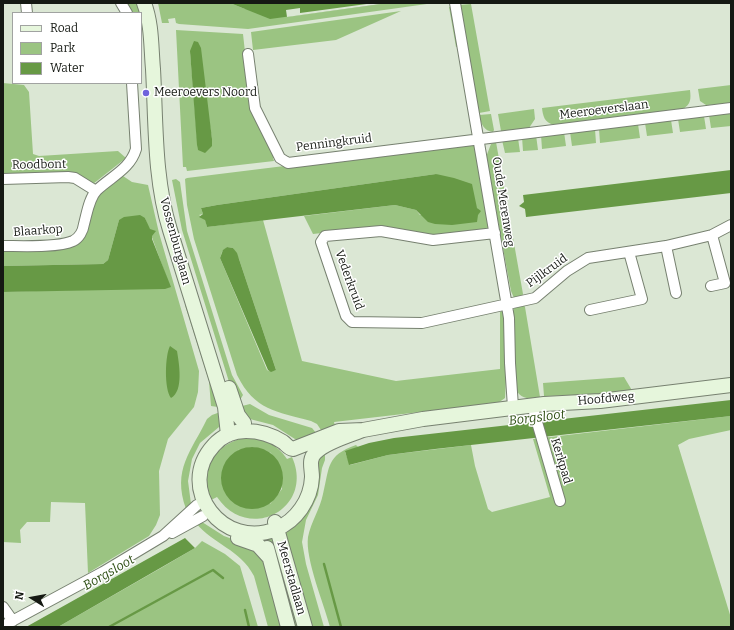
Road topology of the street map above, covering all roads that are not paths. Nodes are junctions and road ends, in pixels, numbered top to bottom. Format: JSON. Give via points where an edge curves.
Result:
{"nodes":[{"id":1,"x":121,"y":3,"type":"edge"},
{"id":2,"x":144,"y":3,"type":"edge"},
{"id":3,"x":154,"y":3,"type":"edge"},
{"id":4,"x":455,"y":3,"type":"edge"},
{"id":5,"x":126,"y":12,"type":"edge"},
{"id":6,"x":248,"y":54,"type":"dead end"},
{"id":7,"x":132,"y":84,"type":"edge"},
{"id":8,"x":731,"y":108,"type":"edge"},
{"id":9,"x":480,"y":139,"type":"junction"},
{"id":10,"x":3,"y":179,"type":"edge"},
{"id":11,"x":96,"y":191,"type":"junction"},
{"id":12,"x":731,"y":225,"type":"edge"},
{"id":13,"x":495,"y":233,"type":"junction"},
{"id":14,"x":712,"y":235,"type":"junction"},
{"id":15,"x":3,"y":246,"type":"edge"},
{"id":16,"x":666,"y":246,"type":"junction"},
{"id":17,"x":629,"y":252,"type":"junction"},
{"id":18,"x":728,"y":282,"type":"edge"},
{"id":19,"x":711,"y":286,"type":"dead end"},
{"id":20,"x":676,"y":293,"type":"dead end"},
{"id":21,"x":507,"y":304,"type":"junction"},
{"id":22,"x":590,"y":310,"type":"dead end"},
{"id":23,"x":731,"y":385,"type":"edge"},
{"id":24,"x":532,"y":405,"type":"junction"},
{"id":25,"x":513,"y":407,"type":"junction"},
{"id":26,"x":244,"y":423,"type":"junction"},
{"id":27,"x":363,"y":430,"type":"junction"},
{"id":28,"x":228,"y":431,"type":"junction"},
{"id":29,"x":296,"y":448,"type":"junction"},
{"id":30,"x":560,"y":501,"type":"dead end"},
{"id":31,"x":203,"y":511,"type":"junction"},
{"id":32,"x":276,"y":525,"type":"junction"},
{"id":33,"x":252,"y":537,"type":"junction"},
{"id":34,"x":3,"y":607,"type":"edge"},
{"id":35,"x":13,"y":621,"type":"junction"},
{"id":36,"x":3,"y":626,"type":"edge"},
{"id":37,"x":288,"y":627,"type":"edge"},
{"id":38,"x":305,"y":627,"type":"edge"}],
"edges":[{"from":1,"to":5,"type":"street"},
{"from":2,"to":28,"type":"main road","name":"Vossenburglaan","via":[[150,28],[160,179],[165,212],[225,408]]},
{"from":3,"to":26,"type":"main road","name":"Vossenburglaan","via":[[172,200],[180,235],[221,363],[238,415]]},
{"from":4,"to":9,"type":"street","name":"Oude Merenweg"},
{"from":6,"to":9,"type":"street","name":"Penningkruid","via":[[255,108],[283,161],[288,163]]},
{"from":7,"to":11,"type":"street","via":[[136,149],[133,160]]},
{"from":8,"to":9,"type":"street","name":"Meeroeverslaan"},
{"from":9,"to":13,"type":"street","name":"Oude Merenweg"},
{"from":10,"to":11,"type":"street","name":"Roodbont","via":[[68,177],[75,178]]},
{"from":11,"to":15,"type":"street","name":"Blaarkop","via":[[90,200],[83,230],[73,241],[60,244]]},
{"from":12,"to":14,"type":"street","name":"Pijlkruid"},
{"from":13,"to":21,"type":"street","name":"Oude Merenweg"},
{"from":13,"to":21,"type":"street","name":"Vederkruid","via":[[433,240],[381,231],[325,236],[321,242],[346,316],[352,322],[422,324]]},
{"from":14,"to":16,"type":"street","name":"Pijlkruid"},
{"from":14,"to":18,"type":"street"},
{"from":16,"to":17,"type":"street","name":"Pijlkruid"},
{"from":16,"to":20,"type":"street"},
{"from":17,"to":21,"type":"street","name":"Pijlkruid","via":[[588,258],[566,271],[535,298]]},
{"from":17,"to":22,"type":"street","via":[[642,299]]},
{"from":18,"to":19,"type":"street"},
{"from":21,"to":25,"type":"street","name":"Oude Merenweg"},
{"from":23,"to":24,"type":"main road","name":"Hoofdweg","via":[[600,401]]},
{"from":24,"to":25,"type":"main road","name":"Hoofdweg"},
{"from":24,"to":30,"type":"street","name":"Kerkpad"},
{"from":25,"to":27,"type":"main road","name":"Hoofdweg"},
{"from":26,"to":28,"type":"main road"},
{"from":26,"to":29,"type":"main road","via":[[273,429]]},
{"from":27,"to":29,"type":"main road","name":"Hoofdweg","via":[[339,431]]},
{"from":27,"to":32,"type":"main road","name":"Hoofdweg","via":[[316,452],[311,460],[311,488],[307,498],[289,522]]},
{"from":28,"to":29,"type":"main road","via":[[263,433],[278,439],[290,449]]},
{"from":28,"to":31,"type":"main road","via":[[209,440],[196,459],[192,482]]},
{"from":29,"to":32,"type":"main road","via":[[305,471],[305,484],[295,507]]},
{"from":31,"to":32,"type":"main road","via":[[216,509],[228,519],[244,525]]},
{"from":31,"to":33,"type":"main road","via":[[227,534]]},
{"from":31,"to":35,"type":"street","via":[[103,572]]},
{"from":32,"to":33,"type":"main road"},
{"from":32,"to":38,"type":"main road","name":"Meerstadlaan"},
{"from":33,"to":37,"type":"main road","name":"Meerstadlaan","via":[[268,556]]},
{"from":34,"to":35,"type":"street"},
{"from":35,"to":36,"type":"street"}]}
